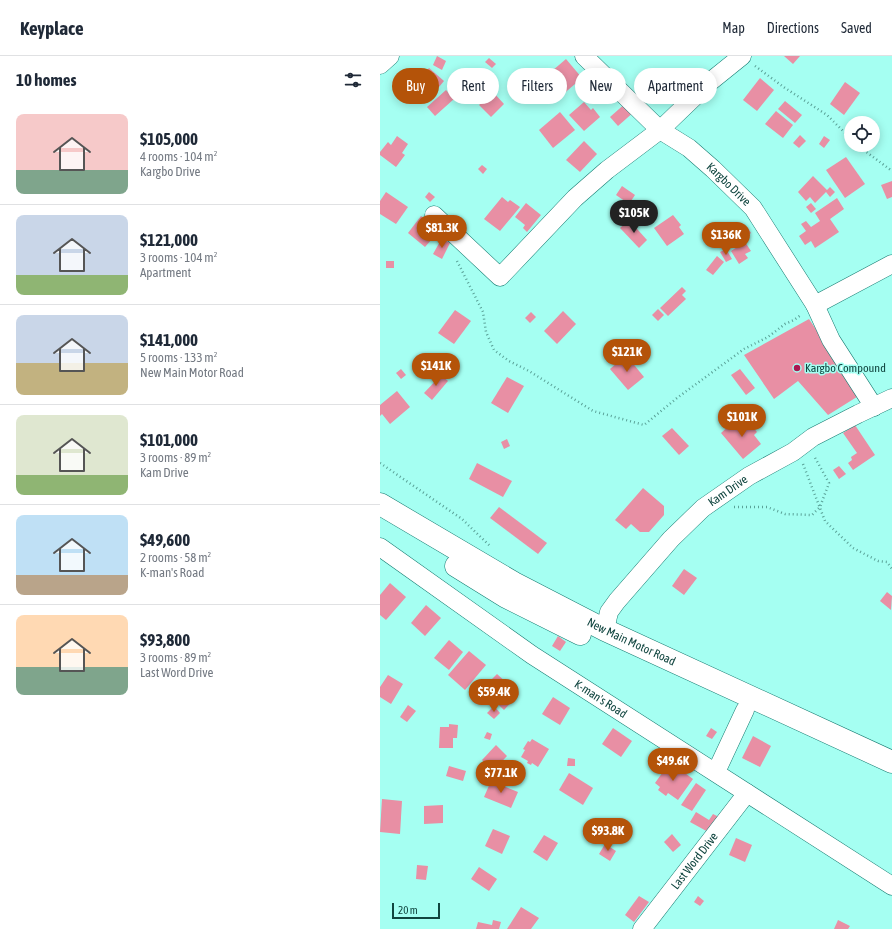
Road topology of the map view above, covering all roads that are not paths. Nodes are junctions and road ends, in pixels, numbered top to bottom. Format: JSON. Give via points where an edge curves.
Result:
{"nodes":[{"id":1,"x":390,"y":56,"type":"edge"},
{"id":2,"x":584,"y":56,"type":"edge"},
{"id":3,"x":742,"y":56,"type":"edge"},
{"id":4,"x":380,"y":65,"type":"edge"},
{"id":5,"x":660,"y":130,"type":"junction"},
{"id":6,"x":434,"y":215,"type":"dead end"},
{"id":7,"x":892,"y":264,"type":"edge"},
{"id":8,"x":815,"y":305,"type":"junction"},
{"id":9,"x":892,"y":398,"type":"edge"},
{"id":10,"x":874,"y":406,"type":"junction"},
{"id":11,"x":380,"y":504,"type":"edge"},
{"id":12,"x":380,"y":520,"type":"edge"},
{"id":13,"x":381,"y":551,"type":"edge"},
{"id":14,"x":605,"y":630,"type":"junction"},
{"id":15,"x":745,"y":710,"type":"junction"},
{"id":16,"x":892,"y":762,"type":"edge"},
{"id":17,"x":716,"y":772,"type":"junction"},
{"id":18,"x":892,"y":776,"type":"edge"},
{"id":19,"x":747,"y":793,"type":"junction"},
{"id":20,"x":892,"y":886,"type":"edge"},
{"id":21,"x":642,"y":929,"type":"edge"}],
"edges":[{"from":1,"to":4,"type":"street"},
{"from":2,"to":5,"type":"street","name":"Kargbo Drive"},
{"from":3,"to":5,"type":"street","via":[[711,81]]},
{"from":5,"to":6,"type":"street","via":[[575,198],[500,277]]},
{"from":5,"to":8,"type":"street","name":"Kargbo Drive","via":[[689,148],[753,208]]},
{"from":7,"to":8,"type":"street"},
{"from":8,"to":10,"type":"street","name":"Kargbo Drive","via":[[831,340]]},
{"from":9,"to":10,"type":"street","name":"Kam Drive"},
{"from":10,"to":14,"type":"street","name":"Kam Drive","via":[[813,437],[703,508],[671,539],[617,601],[609,612]]},
{"from":11,"to":14,"type":"highway","name":"New Main Motor Road","via":[[514,584]]},
{"from":12,"to":15,"type":"highway","name":"New Main Motor Road","via":[[506,597],[599,644]]},
{"from":13,"to":17,"type":"street","name":"K-man's Road","via":[[532,655]]},
{"from":14,"to":16,"type":"highway","name":"New Main Motor Road"},
{"from":15,"to":17,"type":"street"},
{"from":15,"to":18,"type":"highway","name":"New Main Motor Road"},
{"from":17,"to":19,"type":"street","name":"K-man's Road"},
{"from":19,"to":20,"type":"street","name":"K-man's Road"},
{"from":19,"to":21,"type":"street","name":"Last Word Drive"}]}
